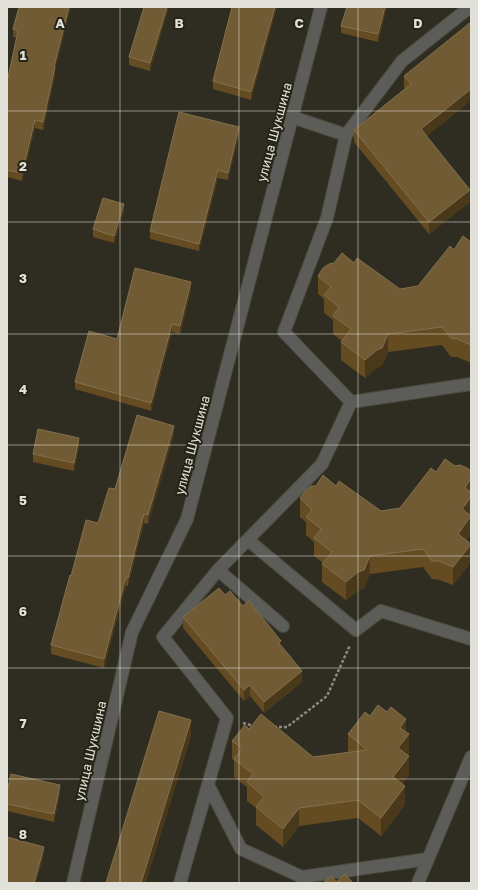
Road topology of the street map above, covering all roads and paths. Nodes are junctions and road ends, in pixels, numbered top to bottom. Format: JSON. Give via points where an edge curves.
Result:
{"nodes":[{"id":1,"x":321,"y":7,"type":"edge"},
{"id":2,"x":470,"y":7,"type":"edge"},
{"id":3,"x":292,"y":117,"type":"junction"},
{"id":4,"x":346,"y":135,"type":"junction"},
{"id":5,"x":471,"y":384,"type":"edge"},
{"id":6,"x":351,"y":402,"type":"junction"},
{"id":7,"x":248,"y":540,"type":"junction"},
{"id":8,"x":218,"y":570,"type":"junction"},
{"id":9,"x":283,"y":626,"type":"dead end"},
{"id":10,"x":356,"y":630,"type":"junction"},
{"id":11,"x":471,"y":639,"type":"edge"},
{"id":12,"x":227,"y":718,"type":"junction"},
{"id":13,"x":255,"y":727,"type":"edge"},
{"id":14,"x":268,"y":727,"type":"edge"},
{"id":15,"x":471,"y":757,"type":"edge"},
{"id":16,"x":208,"y":785,"type":"junction"},
{"id":17,"x":428,"y":859,"type":"junction"},
{"id":18,"x":73,"y":883,"type":"edge"},
{"id":19,"x":180,"y":883,"type":"edge"},
{"id":20,"x":418,"y":883,"type":"edge"}],
"edges":[{"from":1,"to":3,"type":"street","name":"улица Шукшина"},
{"from":2,"to":4,"type":"street","via":[[402,61]]},
{"from":3,"to":4,"type":"street"},
{"from":3,"to":18,"type":"street","name":"улица Шукшина","via":[[187,519],[132,632]]},
{"from":4,"to":6,"type":"street","via":[[326,218],[284,332]]},
{"from":5,"to":6,"type":"street"},
{"from":6,"to":7,"type":"street","via":[[322,464]]},
{"from":7,"to":8,"type":"street"},
{"from":7,"to":10,"type":"street"},
{"from":8,"to":9,"type":"street"},
{"from":8,"to":12,"type":"street","via":[[163,637]]},
{"from":10,"to":11,"type":"street","via":[[381,611]]},
{"from":10,"to":14,"type":"path","via":[[327,696],[288,727]]},
{"from":12,"to":13,"type":"path"},
{"from":12,"to":16,"type":"street"},
{"from":15,"to":17,"type":"street"},
{"from":16,"to":17,"type":"street","via":[[241,849],[302,877]]},
{"from":16,"to":19,"type":"street"},
{"from":17,"to":20,"type":"street"}]}
